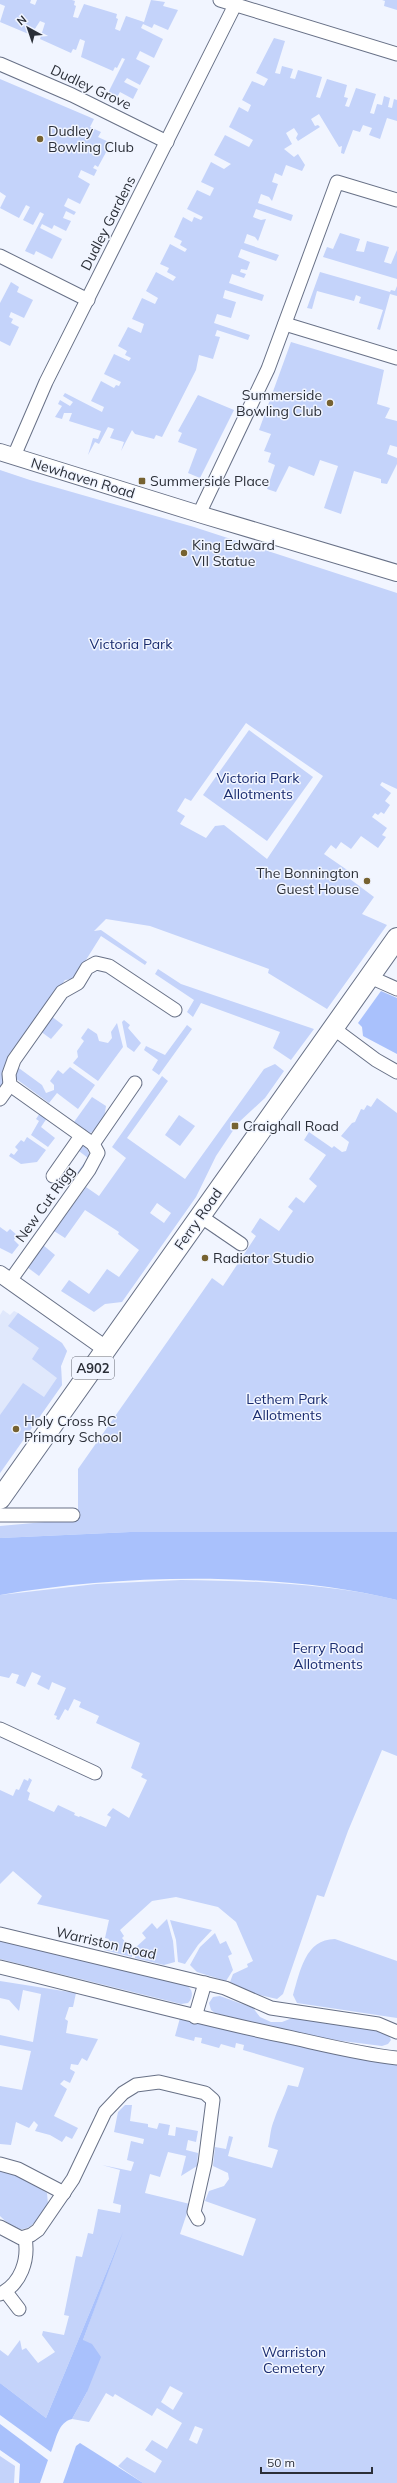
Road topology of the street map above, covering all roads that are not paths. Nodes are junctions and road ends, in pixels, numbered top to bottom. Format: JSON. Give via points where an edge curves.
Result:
{"nodes":[{"id":1,"x":220,"y":0,"type":"edge"},
{"id":2,"x":235,"y":5,"type":"junction"},
{"id":3,"x":397,"y":54,"type":"edge"},
{"id":4,"x":0,"y":64,"type":"edge"},
{"id":5,"x":167,"y":142,"type":"junction"},
{"id":6,"x":397,"y":200,"type":"edge"},
{"id":7,"x":0,"y":256,"type":"edge"},
{"id":8,"x":88,"y":300,"type":"junction"},
{"id":9,"x":285,"y":324,"type":"junction"},
{"id":10,"x":397,"y":358,"type":"edge"},
{"id":11,"x":7,"y":454,"type":"edge"},
{"id":12,"x":199,"y":514,"type":"junction"},
{"id":13,"x":397,"y":573,"type":"edge"},
{"id":14,"x":397,"y":938,"type":"edge"},
{"id":15,"x":370,"y":977,"type":"junction"},
{"id":16,"x":397,"y":989,"type":"edge"},
{"id":17,"x":175,"y":1010,"type":"dead end"},
{"id":18,"x":335,"y":1025,"type":"junction"},
{"id":19,"x":397,"y":1072,"type":"edge"},
{"id":20,"x":135,"y":1083,"type":"dead end"},
{"id":21,"x":10,"y":1085,"type":"junction"},
{"id":22,"x":0,"y":1099,"type":"edge"},
{"id":23,"x":81,"y":1136,"type":"junction"},
{"id":24,"x":93,"y":1144,"type":"junction"},
{"id":25,"x":53,"y":1176,"type":"dead end"},
{"id":26,"x":200,"y":1216,"type":"junction"},
{"id":27,"x":241,"y":1244,"type":"dead end"},
{"id":28,"x":5,"y":1278,"type":"edge"},
{"id":29,"x":106,"y":1349,"type":"junction"},
{"id":30,"x":0,"y":1499,"type":"edge"},
{"id":31,"x":0,"y":1515,"type":"edge"},
{"id":32,"x":73,"y":1515,"type":"dead end"},
{"id":33,"x":0,"y":1729,"type":"edge"},
{"id":34,"x":95,"y":1773,"type":"dead end"},
{"id":35,"x":0,"y":1934,"type":"edge"},
{"id":36,"x":0,"y":1967,"type":"edge"},
{"id":37,"x":206,"y":1983,"type":"junction"},
{"id":38,"x":195,"y":2017,"type":"junction"},
{"id":39,"x":397,"y":2032,"type":"edge"},
{"id":40,"x":397,"y":2058,"type":"edge"},
{"id":41,"x":0,"y":2164,"type":"edge"},
{"id":42,"x":64,"y":2194,"type":"junction"},
{"id":43,"x":198,"y":2219,"type":"dead end"},
{"id":44,"x":0,"y":2227,"type":"edge"},
{"id":45,"x":26,"y":2238,"type":"junction"},
{"id":46,"x":3,"y":2293,"type":"edge"},
{"id":47,"x":19,"y":2309,"type":"dead end"}],
"edges":[{"from":1,"to":2,"type":"street"},
{"from":2,"to":3,"type":"street"},
{"from":2,"to":5,"type":"street","name":"Dudley Gardens"},
{"from":4,"to":5,"type":"street","name":"Dudley Grove","via":[[72,95]]},
{"from":5,"to":8,"type":"street","name":"Dudley Gardens"},
{"from":6,"to":9,"type":"street","via":[[337,182]]},
{"from":7,"to":8,"type":"street"},
{"from":8,"to":11,"type":"street","name":"Dudley Gardens","via":[[32,411]]},
{"from":9,"to":10,"type":"street"},
{"from":9,"to":12,"type":"street","via":[[259,390]]},
{"from":11,"to":12,"type":"street","name":"Newhaven Road"},
{"from":12,"to":13,"type":"street","name":"Newhaven Road"},
{"from":14,"to":15,"type":"main road","name":"Ferry Road","number":"A902"},
{"from":15,"to":16,"type":"street"},
{"from":15,"to":18,"type":"main road","name":"Ferry Road","number":"A902"},
{"from":17,"to":21,"type":"street","via":[[109,966],[96,963],[87,968],[78,983],[62,992],[14,1060],[9,1074]]},
{"from":18,"to":19,"type":"street","via":[[376,1060]]},
{"from":18,"to":26,"type":"main road","name":"Ferry Road","number":"A902"},
{"from":20,"to":24,"type":"street"},
{"from":21,"to":22,"type":"street"},
{"from":21,"to":23,"type":"street"},
{"from":23,"to":24,"type":"street"},
{"from":23,"to":25,"type":"street","name":"New Cut Rigg"},
{"from":24,"to":28,"type":"street","name":"New Cut Rigg","via":[[98,1153],[94,1163]]},
{"from":26,"to":27,"type":"street"},
{"from":26,"to":29,"type":"main road","name":"Ferry Road","number":"A902"},
{"from":28,"to":29,"type":"street"},
{"from":29,"to":30,"type":"main road","name":"Ferry Road","number":"A902"},
{"from":31,"to":32,"type":"street"},
{"from":33,"to":34,"type":"street"},
{"from":35,"to":37,"type":"street","name":"Warriston Road"},
{"from":36,"to":38,"type":"street","via":[[149,2003]]},
{"from":37,"to":38,"type":"street"},
{"from":37,"to":39,"type":"street","name":"Warriston Road","via":[[225,1988],[271,2008],[378,2024]]},
{"from":38,"to":40,"type":"street","via":[[341,2049]]},
{"from":41,"to":42,"type":"street","via":[[18,2168]]},
{"from":42,"to":43,"type":"street","via":[[110,2106],[132,2087],[159,2082],[205,2093],[213,2100],[205,2163],[194,2212]]},
{"from":42,"to":45,"type":"street","via":[[38,2230]]},
{"from":44,"to":45,"type":"street","via":[[14,2236]]},
{"from":45,"to":46,"type":"street","via":[[24,2266],[16,2280]]},
{"from":46,"to":47,"type":"street"}]}
